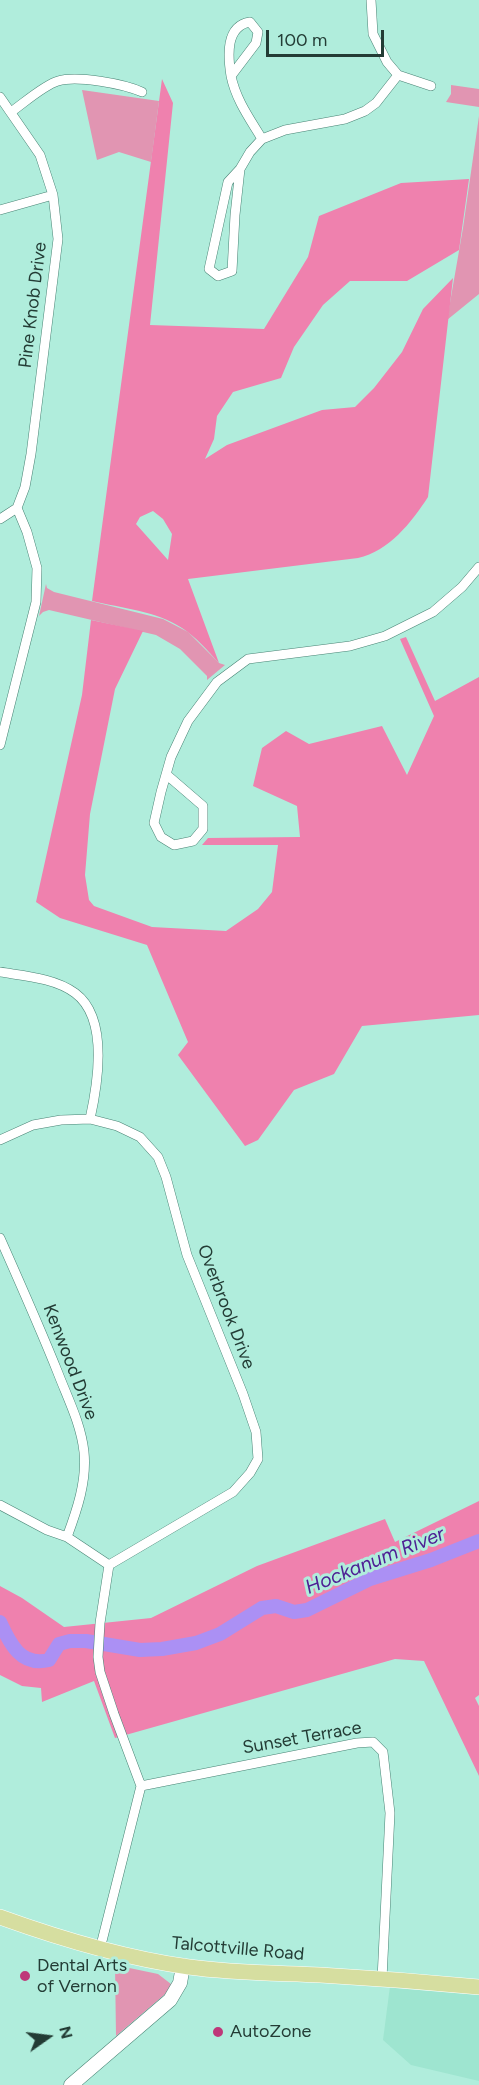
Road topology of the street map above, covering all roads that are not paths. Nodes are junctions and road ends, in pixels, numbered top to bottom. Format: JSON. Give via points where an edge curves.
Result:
{"nodes":[{"id":1,"x":371,"y":0,"type":"edge"},
{"id":2,"x":398,"y":75,"type":"junction"},
{"id":3,"x":231,"y":76,"type":"junction"},
{"id":4,"x":431,"y":86,"type":"dead end"},
{"id":5,"x":142,"y":92,"type":"dead end"},
{"id":6,"x":0,"y":97,"type":"edge"},
{"id":7,"x":11,"y":112,"type":"junction"},
{"id":8,"x":262,"y":140,"type":"junction"},
{"id":9,"x":240,"y":169,"type":"junction"},
{"id":10,"x":53,"y":195,"type":"junction"},
{"id":11,"x":0,"y":210,"type":"edge"},
{"id":12,"x":17,"y":508,"type":"junction"},
{"id":13,"x":0,"y":519,"type":"edge"},
{"id":14,"x":479,"y":567,"type":"edge"},
{"id":15,"x":0,"y":745,"type":"edge"},
{"id":16,"x":167,"y":775,"type":"junction"},
{"id":17,"x":0,"y":972,"type":"edge"},
{"id":18,"x":90,"y":1119,"type":"junction"},
{"id":19,"x":0,"y":1140,"type":"edge"},
{"id":20,"x":0,"y":1238,"type":"edge"},
{"id":21,"x":0,"y":1505,"type":"edge"},
{"id":22,"x":67,"y":1537,"type":"junction"},
{"id":23,"x":109,"y":1565,"type":"junction"},
{"id":24,"x":141,"y":1786,"type":"junction"},
{"id":25,"x":0,"y":1917,"type":"edge"},
{"id":26,"x":100,"y":1949,"type":"junction"},
{"id":27,"x":183,"y":1966,"type":"junction"},
{"id":28,"x":382,"y":1979,"type":"junction"},
{"id":29,"x":479,"y":1987,"type":"edge"},
{"id":30,"x":71,"y":2085,"type":"edge"}],
"edges":[{"from":1,"to":2,"type":"street","via":[[373,34]]},
{"from":2,"to":4,"type":"street"},
{"from":2,"to":8,"type":"street","via":[[365,111],[345,119],[285,130]]},
{"from":3,"to":3,"type":"street","via":[[256,43],[258,32],[250,22],[242,23],[233,32],[228,57]]},
{"from":3,"to":8,"type":"street","via":[[240,104]]},
{"from":5,"to":7,"type":"street","via":[[126,85],[69,79],[56,81]]},
{"from":6,"to":7,"type":"street","name":"Pine Knob Drive"},
{"from":7,"to":10,"type":"street","name":"Pine Knob Drive","via":[[40,155]]},
{"from":8,"to":9,"type":"street"},
{"from":9,"to":9,"type":"street","via":[[232,271],[218,276],[209,269],[211,255],[228,182]]},
{"from":10,"to":11,"type":"street"},
{"from":10,"to":12,"type":"street","name":"Pine Knob Drive","via":[[58,239],[31,454]]},
{"from":12,"to":13,"type":"street"},
{"from":12,"to":15,"type":"street","via":[[37,568],[36,602]]},
{"from":14,"to":16,"type":"street","via":[[433,612],[385,636],[350,646],[249,659],[218,682],[188,721]]},
{"from":16,"to":16,"type":"street","via":[[154,823],[161,837],[174,845],[193,841],[203,829],[203,806]]},
{"from":17,"to":18,"type":"street","via":[[62,986],[76,993],[90,1011],[99,1039]]},
{"from":18,"to":19,"type":"street","name":"Overbrook Drive","via":[[33,1125]]},
{"from":18,"to":23,"type":"street","name":"Overbrook Drive","via":[[140,1137],[158,1157],[187,1255],[256,1432],[258,1459],[233,1492]]},
{"from":20,"to":22,"type":"street","name":"Kenwood Drive","via":[[79,1425],[84,1480]]},
{"from":21,"to":22,"type":"street"},
{"from":22,"to":23,"type":"street"},
{"from":23,"to":24,"type":"street","via":[[100,1623],[100,1672]]},
{"from":24,"to":26,"type":"street"},
{"from":24,"to":28,"type":"street","name":"Sunset Terrace","via":[[373,1742],[383,1752],[390,1813]]},
{"from":25,"to":26,"type":"main road","name":"Talcottville Road"},
{"from":26,"to":27,"type":"main road","name":"Talcottville Road"},
{"from":27,"to":28,"type":"main road","name":"Talcottville Road"},
{"from":27,"to":30,"type":"street","via":[[180,1983],[170,2000]]},
{"from":28,"to":29,"type":"main road","name":"Talcottville Road"}]}
